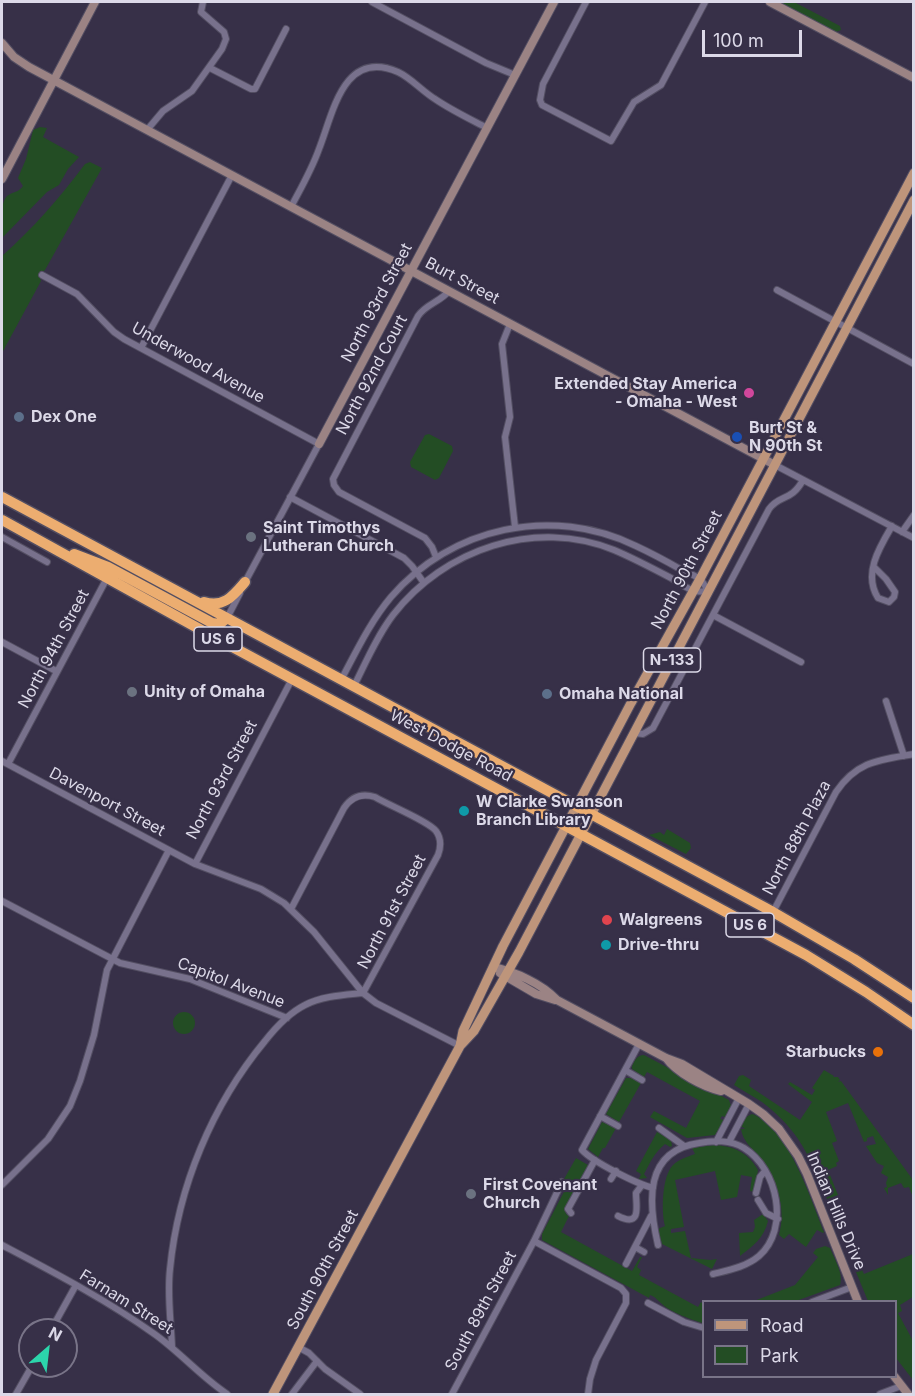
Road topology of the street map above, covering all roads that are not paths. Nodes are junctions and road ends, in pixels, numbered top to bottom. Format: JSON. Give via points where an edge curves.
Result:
{"nodes":[{"id":1,"x":95,"y":2,"type":"edge"},
{"id":2,"x":203,"y":2,"type":"edge"},
{"id":3,"x":372,"y":2,"type":"edge"},
{"id":4,"x":554,"y":2,"type":"edge"},
{"id":5,"x":586,"y":2,"type":"edge"},
{"id":6,"x":705,"y":2,"type":"edge"},
{"id":7,"x":770,"y":2,"type":"edge"},
{"id":8,"x":286,"y":29,"type":"dead end"},
{"id":9,"x":2,"y":42,"type":"edge"},
{"id":10,"x":210,"y":68,"type":"junction"},
{"id":11,"x":515,"y":75,"type":"junction"},
{"id":12,"x":914,"y":78,"type":"edge"},
{"id":13,"x":54,"y":80,"type":"junction"},
{"id":14,"x":487,"y":128,"type":"junction"},
{"id":15,"x":147,"y":130,"type":"junction"},
{"id":16,"x":914,"y":173,"type":"edge"},
{"id":17,"x":232,"y":175,"type":"junction"},
{"id":18,"x":2,"y":179,"type":"edge"},
{"id":19,"x":914,"y":200,"type":"edge"},
{"id":20,"x":291,"y":207,"type":"junction"},
{"id":21,"x":412,"y":271,"type":"junction"},
{"id":22,"x":42,"y":275,"type":"dead end"},
{"id":23,"x":777,"y":290,"type":"dead end"},
{"id":24,"x":449,"y":291,"type":"junction"},
{"id":25,"x":835,"y":322,"type":"junction"},
{"id":26,"x":510,"y":324,"type":"junction"},
{"id":27,"x":846,"y":328,"type":"junction"},
{"id":28,"x":141,"y":348,"type":"junction"},
{"id":29,"x":914,"y":364,"type":"edge"},
{"id":30,"x":319,"y":444,"type":"junction"},
{"id":31,"x":763,"y":459,"type":"junction"},
{"id":32,"x":775,"y":465,"type":"junction"},
{"id":33,"x":803,"y":480,"type":"junction"},
{"id":34,"x":2,"y":497,"type":"edge"},
{"id":35,"x":290,"y":497,"type":"junction"},
{"id":36,"x":914,"y":515,"type":"edge"},
{"id":37,"x":2,"y":520,"type":"edge"},
{"id":38,"x":892,"y":526,"type":"junction"},
{"id":39,"x":515,"y":527,"type":"junction"},
{"id":40,"x":902,"y":532,"type":"junction"},
{"id":41,"x":2,"y":537,"type":"edge"},
{"id":42,"x":914,"y":538,"type":"edge"},
{"id":43,"x":48,"y":546,"type":"junction"},
{"id":44,"x":436,"y":557,"type":"junction"},
{"id":45,"x":47,"y":562,"type":"dead end"},
{"id":46,"x":874,"y":567,"type":"junction"},
{"id":47,"x":417,"y":571,"type":"junction"},
{"id":48,"x":107,"y":578,"type":"junction"},
{"id":49,"x":700,"y":579,"type":"junction"},
{"id":50,"x":245,"y":582,"type":"junction"},
{"id":51,"x":424,"y":583,"type":"junction"},
{"id":52,"x":694,"y":591,"type":"junction"},
{"id":53,"x":708,"y":591,"type":"junction"},
{"id":54,"x":186,"y":596,"type":"junction"},
{"id":55,"x":382,"y":608,"type":"junction"},
{"id":56,"x":713,"y":615,"type":"junction"},
{"id":57,"x":392,"y":616,"type":"junction"},
{"id":58,"x":227,"y":618,"type":"junction"},
{"id":59,"x":2,"y":642,"type":"edge"},
{"id":60,"x":801,"y":662,"type":"dead end"},
{"id":61,"x":57,"y":671,"type":"junction"},
{"id":62,"x":292,"y":679,"type":"junction"},
{"id":63,"x":341,"y":680,"type":"junction"},
{"id":64,"x":354,"y":686,"type":"junction"},
{"id":65,"x":886,"y":701,"type":"dead end"},
{"id":66,"x":634,"y":733,"type":"junction"},
{"id":67,"x":914,"y":754,"type":"edge"},
{"id":68,"x":904,"y":756,"type":"junction"},
{"id":69,"x":5,"y":763,"type":"edge"},
{"id":70,"x":577,"y":806,"type":"junction"},
{"id":71,"x":592,"y":814,"type":"junction"},
{"id":72,"x":567,"y":825,"type":"junction"},
{"id":73,"x":582,"y":834,"type":"junction"},
{"id":74,"x":169,"y":850,"type":"junction"},
{"id":75,"x":195,"y":864,"type":"junction"},
{"id":76,"x":2,"y":900,"type":"edge"},
{"id":77,"x":291,"y":909,"type":"junction"},
{"id":78,"x":772,"y":912,"type":"junction"},
{"id":79,"x":112,"y":960,"type":"junction"},
{"id":80,"x":493,"y":967,"type":"junction"},
{"id":81,"x":507,"y":974,"type":"junction"},
{"id":82,"x":363,"y":993,"type":"junction"},
{"id":83,"x":914,"y":998,"type":"edge"},
{"id":84,"x":287,"y":1018,"type":"junction"},
{"id":85,"x":914,"y":1025,"type":"edge"},
{"id":86,"x":639,"y":1044,"type":"junction"},
{"id":87,"x":460,"y":1046,"type":"junction"},
{"id":88,"x":625,"y":1070,"type":"junction"},
{"id":89,"x":642,"y":1080,"type":"dead end"},
{"id":90,"x":739,"y":1098,"type":"junction"},
{"id":91,"x":749,"y":1104,"type":"junction"},
{"id":92,"x":600,"y":1116,"type":"junction"},
{"id":93,"x":618,"y":1125,"type":"dead end"},
{"id":94,"x":659,"y":1128,"type":"dead end"},
{"id":95,"x":716,"y":1142,"type":"junction"},
{"id":96,"x":729,"y":1142,"type":"junction"},
{"id":97,"x":684,"y":1146,"type":"junction"},
{"id":98,"x":399,"y":1159,"type":"joint"},
{"id":99,"x":595,"y":1160,"type":"junction"},
{"id":100,"x":615,"y":1171,"type":"junction"},
{"id":101,"x":765,"y":1171,"type":"junction"},
{"id":102,"x":611,"y":1179,"type":"dead end"},
{"id":103,"x":562,"y":1182,"type":"dead end"},
{"id":104,"x":2,"y":1185,"type":"edge"},
{"id":105,"x":642,"y":1185,"type":"junction"},
{"id":106,"x":653,"y":1188,"type":"junction"},
{"id":107,"x":571,"y":1213,"type":"dead end"},
{"id":108,"x":618,"y":1216,"type":"dead end"},
{"id":109,"x":652,"y":1216,"type":"junction"},
{"id":110,"x":778,"y":1219,"type":"junction"},
{"id":111,"x":775,"y":1233,"type":"junction"},
{"id":112,"x":534,"y":1241,"type":"junction"},
{"id":113,"x":783,"y":1241,"type":"dead end"},
{"id":114,"x":2,"y":1245,"type":"edge"},
{"id":115,"x":658,"y":1245,"type":"dead end"},
{"id":116,"x":635,"y":1248,"type":"junction"},
{"id":117,"x":644,"y":1252,"type":"dead end"},
{"id":118,"x":626,"y":1264,"type":"dead end"},
{"id":119,"x":712,"y":1274,"type":"dead end"},
{"id":120,"x":76,"y":1285,"type":"junction"},
{"id":121,"x":852,"y":1287,"type":"junction"},
{"id":122,"x":817,"y":1300,"type":"edge"},
{"id":123,"x":857,"y":1300,"type":"edge"},
{"id":124,"x":648,"y":1303,"type":"dead end"},
{"id":125,"x":58,"y":1318,"type":"edge"},
{"id":126,"x":702,"y":1327,"type":"edge"},
{"id":127,"x":172,"y":1347,"type":"junction"},
{"id":128,"x":298,"y":1347,"type":"junction"},
{"id":129,"x":317,"y":1361,"type":"junction"},
{"id":130,"x":25,"y":1378,"type":"edge"},
{"id":131,"x":895,"y":1378,"type":"edge"},
{"id":132,"x":901,"y":1386,"type":"junction"},
{"id":133,"x":16,"y":1395,"type":"edge"},
{"id":134,"x":227,"y":1395,"type":"edge"},
{"id":135,"x":273,"y":1395,"type":"edge"},
{"id":136,"x":292,"y":1395,"type":"edge"},
{"id":137,"x":360,"y":1395,"type":"edge"},
{"id":138,"x":452,"y":1395,"type":"edge"},
{"id":139,"x":588,"y":1395,"type":"edge"},
{"id":140,"x":880,"y":1395,"type":"edge"},
{"id":141,"x":908,"y":1395,"type":"edge"}],
"edges":[{"from":1,"to":13,"type":"street"},
{"from":2,"to":10,"type":"street","via":[[201,12],[225,35],[225,45]]},
{"from":3,"to":11,"type":"street"},
{"from":4,"to":11,"type":"street","name":"North 93rd Street"},
{"from":5,"to":6,"type":"street","via":[[543,84],[540,100],[542,105],[611,141],[634,102],[661,85]]},
{"from":7,"to":12,"type":"street"},
{"from":8,"to":10,"type":"street","via":[[255,89]]},
{"from":9,"to":13,"type":"street","name":"Burt Street","via":[[23,64]]},
{"from":10,"to":15,"type":"street","via":[[192,91],[163,111]]},
{"from":11,"to":14,"type":"street","name":"North 93rd Street"},
{"from":13,"to":15,"type":"street","name":"Burt Street"},
{"from":13,"to":18,"type":"street"},
{"from":14,"to":20,"type":"street","via":[[438,101],[398,72],[368,69],[341,88],[315,160]]},
{"from":14,"to":21,"type":"street","name":"North 93rd Street"},
{"from":15,"to":17,"type":"street","name":"Burt Street"},
{"from":16,"to":25,"type":"main road","name":"North 90th Street","number":"N-133"},
{"from":17,"to":20,"type":"street","name":"Burt Street"},
{"from":17,"to":28,"type":"street"},
{"from":19,"to":27,"type":"main road","name":"North 90th Street","number":"N-133"},
{"from":20,"to":21,"type":"street","name":"Burt Street"},
{"from":21,"to":24,"type":"street","name":"Burt Street"},
{"from":21,"to":30,"type":"street","name":"North 93rd Street"},
{"from":22,"to":28,"type":"street","name":"Underwood Avenue","via":[[77,294],[114,332]]},
{"from":23,"to":25,"type":"street"},
{"from":24,"to":26,"type":"street","name":"Burt Street"},
{"from":24,"to":44,"type":"street","name":"North 92nd Court","via":[[418,316],[333,483],[339,492],[425,538]]},
{"from":25,"to":27,"type":"street"},
{"from":25,"to":31,"type":"main road","name":"North 90th Street","number":"N-133"},
{"from":26,"to":31,"type":"street","name":"Burt Street"},
{"from":26,"to":39,"type":"street","via":[[502,344],[510,417],[505,437]]},
{"from":27,"to":29,"type":"street"},
{"from":27,"to":32,"type":"main road","name":"North 90th Street","number":"N-133"},
{"from":28,"to":30,"type":"street","name":"Underwood Avenue"},
{"from":30,"to":35,"type":"street","name":"North 93rd Street"},
{"from":31,"to":32,"type":"street","name":"Burt Street"},
{"from":31,"to":49,"type":"main road","name":"North 90th Street","number":"N-133"},
{"from":32,"to":33,"type":"street","name":"Burt Street"},
{"from":32,"to":53,"type":"main road","name":"North 90th Street","number":"N-133"},
{"from":33,"to":38,"type":"street","name":"Burt Street"},
{"from":33,"to":56,"type":"street","via":[[796,492],[769,509]]},
{"from":34,"to":54,"type":"highway","name":"West Dodge Road","number":"US 6"},
{"from":35,"to":47,"type":"street","via":[[400,556]]},
{"from":35,"to":50,"type":"street","name":"North 93rd Street"},
{"from":36,"to":40,"type":"street"},
{"from":37,"to":43,"type":"highway","name":"West Dodge Road","number":"US 6"},
{"from":38,"to":40,"type":"street","name":"Burt Street"},
{"from":38,"to":46,"type":"street","via":[[878,549]]},
{"from":39,"to":44,"type":"street","via":[[474,538]]},
{"from":39,"to":49,"type":"street","via":[[561,525],[608,534]]},
{"from":40,"to":42,"type":"street","name":"Burt Street"},
{"from":41,"to":45,"type":"street"},
{"from":43,"to":48,"type":"highway","name":"West Dodge Road","number":"US 6"},
{"from":43,"to":58,"type":"highway","via":[[108,567],[212,623],[220,624]]},
{"from":44,"to":47,"type":"street"},
{"from":46,"to":46,"type":"street","via":[[874,591],[882,601],[889,602],[895,592]]},
{"from":47,"to":51,"type":"street"},
{"from":47,"to":55,"type":"street"},
{"from":48,"to":61,"type":"street","name":"North 94th Street"},
{"from":48,"to":62,"type":"highway","name":"West Dodge Road","number":"US 6"},
{"from":49,"to":52,"type":"main road","name":"North 90th Street","number":"N-133"},
{"from":49,"to":53,"type":"street"},
{"from":50,"to":54,"type":"highway","via":[[219,604]]},
{"from":50,"to":58,"type":"street","name":"North 93rd Street"},
{"from":51,"to":52,"type":"street","via":[[456,560],[490,546],[519,539],[559,538],[612,549]]},
{"from":51,"to":57,"type":"street"},
{"from":52,"to":53,"type":"street"},
{"from":52,"to":70,"type":"main road","name":"North 90th Street","number":"N-133"},
{"from":53,"to":66,"type":"main road","name":"North 90th Street","number":"N-133"},
{"from":54,"to":58,"type":"highway","name":"West Dodge Road","number":"US 6"},
{"from":55,"to":57,"type":"street"},
{"from":55,"to":63,"type":"street"},
{"from":56,"to":60,"type":"street"},
{"from":56,"to":66,"type":"street","via":[[653,728],[643,734]]},
{"from":57,"to":64,"type":"street"},
{"from":58,"to":63,"type":"highway","name":"West Dodge Road","number":"US 6"},
{"from":59,"to":61,"type":"street"},
{"from":61,"to":69,"type":"street","name":"North 94th Street"},
{"from":62,"to":72,"type":"highway","name":"West Dodge Road","number":"US 6"},
{"from":62,"to":75,"type":"street","name":"North 93rd Street"},
{"from":63,"to":64,"type":"highway","name":"West Dodge Road","number":"US 6"},
{"from":64,"to":70,"type":"highway","name":"West Dodge Road","number":"US 6"},
{"from":65,"to":68,"type":"street"},
{"from":66,"to":71,"type":"main road","name":"North 90th Street","number":"N-133"},
{"from":67,"to":68,"type":"street","name":"North 88th Plaza"},
{"from":68,"to":78,"type":"street","name":"North 88th Plaza","via":[[867,763],[841,784]]},
{"from":69,"to":74,"type":"street","name":"Davenport Street"},
{"from":70,"to":71,"type":"highway","name":"West Dodge Road","number":"US 6"},
{"from":70,"to":72,"type":"main road","name":"North 90th Street","number":"N-133"},
{"from":71,"to":73,"type":"main road","name":"North 90th Street","number":"N-133"},
{"from":71,"to":78,"type":"highway","name":"West Dodge Road","number":"US 6"},
{"from":72,"to":73,"type":"highway","name":"West Dodge Road","number":"US 6"},
{"from":72,"to":80,"type":"main road","name":"North 90th Street"},
{"from":73,"to":81,"type":"main road","name":"North 90th Street"},
{"from":73,"to":85,"type":"highway","name":"West Dodge Road","number":"US 6","via":[[807,955]]},
{"from":74,"to":75,"type":"street","name":"Davenport Street"},
{"from":74,"to":79,"type":"street","name":"North 93rd Street"},
{"from":75,"to":77,"type":"street","name":"Davenport Street","via":[[261,890]]},
{"from":76,"to":79,"type":"street","name":"Capitol Avenue"},
{"from":77,"to":82,"type":"street","name":"Davenport Street"},
{"from":77,"to":82,"type":"street","name":"North 91st Street","via":[[353,798],[375,798],[437,832],[440,850],[436,859]]},
{"from":78,"to":83,"type":"highway","name":"West Dodge Road","number":"US 6"},
{"from":79,"to":84,"type":"street","name":"Capitol Avenue","via":[[190,979]]},
{"from":79,"to":104,"type":"street","name":"North 93rd Street","via":[[70,1106],[48,1139]]},
{"from":80,"to":81,"type":"street","name":"Indian Hills Drive"},
{"from":80,"to":87,"type":"main road","name":"North 90th Street","via":[[463,1031]]},
{"from":81,"to":86,"type":"street","name":"Indian Hills Drive","via":[[540,996],[557,1000]]},
{"from":81,"to":87,"type":"main road","name":"North 90th Street","via":[[472,1034]]},
{"from":82,"to":84,"type":"street","via":[[314,1001]]},
{"from":82,"to":87,"type":"street","name":"Davenport Street"},
{"from":84,"to":127,"type":"street","via":[[244,1069],[202,1147],[182,1206],[172,1258]]},
{"from":86,"to":88,"type":"street"},
{"from":86,"to":90,"type":"street","name":"Indian Hills Drive","via":[[693,1078]]},
{"from":87,"to":98,"type":"main road","name":"North 90th Street"},
{"from":88,"to":89,"type":"street"},
{"from":88,"to":92,"type":"street"},
{"from":90,"to":91,"type":"street","name":"Indian Hills Drive"},
{"from":90,"to":95,"type":"street"},
{"from":91,"to":96,"type":"street"},
{"from":91,"to":121,"type":"street","name":"Indian Hills Drive","via":[[775,1125],[798,1156]]},
{"from":92,"to":93,"type":"street"},
{"from":92,"to":99,"type":"street","via":[[582,1150]]},
{"from":94,"to":97,"type":"street"},
{"from":95,"to":96,"type":"street"},
{"from":95,"to":97,"type":"street"},
{"from":96,"to":101,"type":"street","via":[[747,1150]]},
{"from":97,"to":106,"type":"street","via":[[663,1159]]},
{"from":98,"to":128,"type":"main road","name":"South 90th Street"},
{"from":99,"to":100,"type":"street"},
{"from":99,"to":107,"type":"street","via":[[568,1209]]},
{"from":100,"to":102,"type":"street"},
{"from":100,"to":105,"type":"street"},
{"from":101,"to":110,"type":"street"},
{"from":101,"to":110,"type":"street","via":[[760,1177],[757,1197],[766,1213]]},
{"from":103,"to":112,"type":"street","name":"South 89th Street"},
{"from":105,"to":106,"type":"street"},
{"from":105,"to":108,"type":"street","via":[[636,1193],[636,1214],[627,1219]]},
{"from":106,"to":109,"type":"street"},
{"from":109,"to":115,"type":"street"},
{"from":109,"to":116,"type":"street"},
{"from":110,"to":111,"type":"street"},
{"from":111,"to":113,"type":"street"},
{"from":111,"to":119,"type":"street","via":[[758,1257],[732,1273]]},
{"from":112,"to":138,"type":"street","name":"South 89th Street"},
{"from":112,"to":139,"type":"street","via":[[624,1290],[627,1298],[596,1360]]},
{"from":114,"to":120,"type":"street","name":"Farnam Street"},
{"from":116,"to":117,"type":"street"},
{"from":116,"to":118,"type":"street"},
{"from":120,"to":125,"type":"street"},
{"from":120,"to":127,"type":"street","name":"Farnam Street"},
{"from":121,"to":122,"type":"street"},
{"from":121,"to":123,"type":"street","name":"Indian Hills Drive"},
{"from":124,"to":126,"type":"street"},
{"from":127,"to":134,"type":"street","name":"Farnam Street"},
{"from":128,"to":129,"type":"street"},
{"from":128,"to":135,"type":"main road","name":"South 90th Street"},
{"from":129,"to":136,"type":"street"},
{"from":129,"to":137,"type":"street"},
{"from":130,"to":133,"type":"street"},
{"from":131,"to":132,"type":"street"},
{"from":132,"to":140,"type":"street"},
{"from":132,"to":141,"type":"street"}]}
